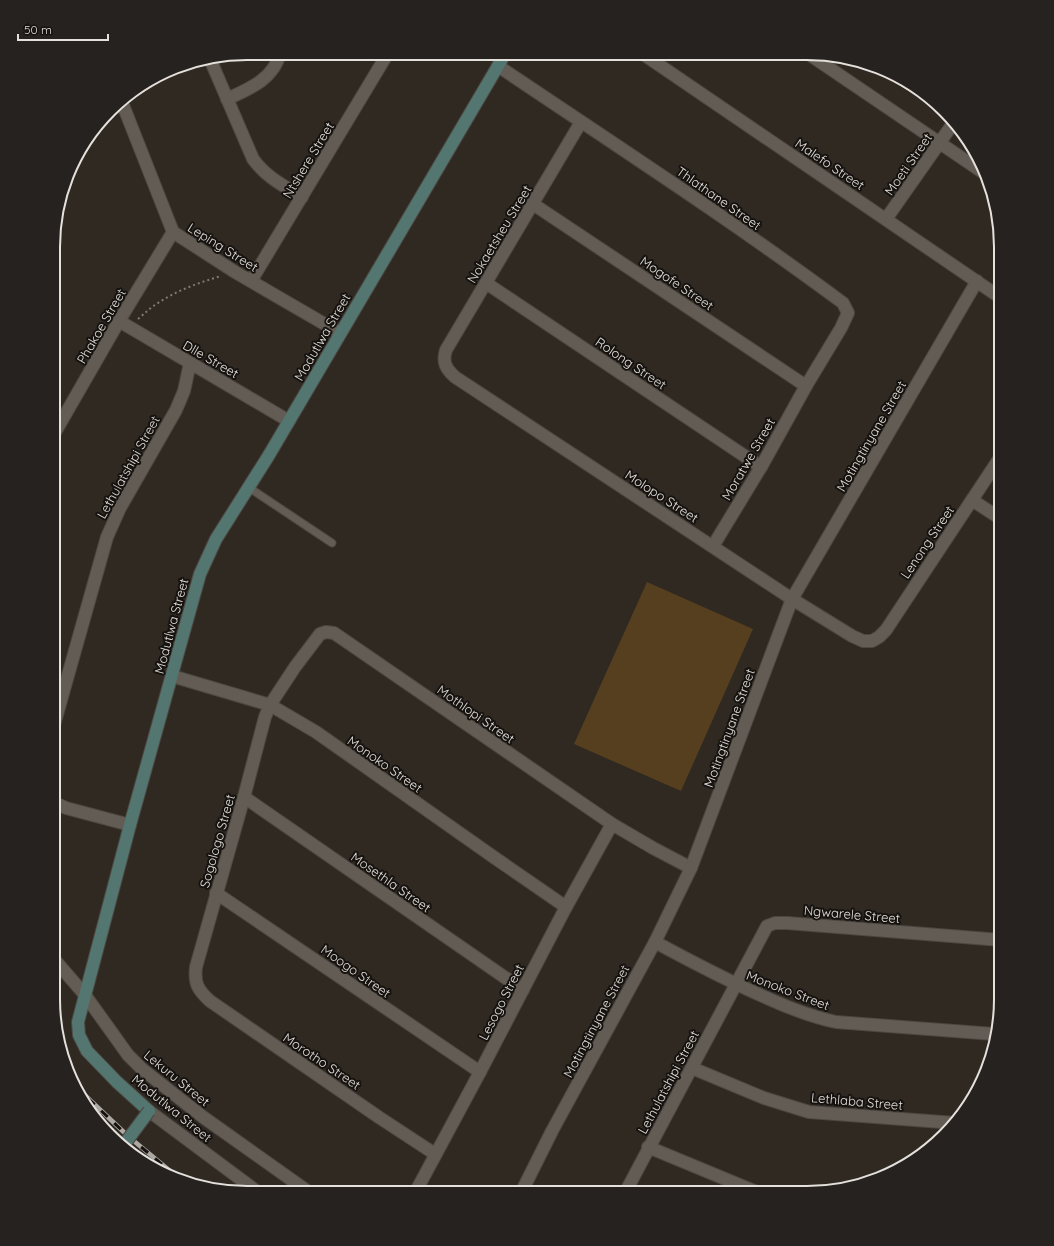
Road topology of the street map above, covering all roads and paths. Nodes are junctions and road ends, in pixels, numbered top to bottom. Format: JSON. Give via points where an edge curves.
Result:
{"nodes":[{"id":1,"x":278,"y":60,"type":"edge"},
{"id":2,"x":384,"y":60,"type":"edge"},
{"id":3,"x":502,"y":60,"type":"edge"},
{"id":4,"x":652,"y":60,"type":"edge"},
{"id":5,"x":817,"y":60,"type":"edge"},
{"id":6,"x":212,"y":64,"type":"edge"},
{"id":7,"x":498,"y":66,"type":"junction"},
{"id":8,"x":227,"y":99,"type":"junction"},
{"id":9,"x":124,"y":106,"type":"edge"},
{"id":10,"x":581,"y":122,"type":"junction"},
{"id":11,"x":951,"y":127,"type":"edge"},
{"id":12,"x":940,"y":143,"type":"junction"},
{"id":13,"x":976,"y":167,"type":"edge"},
{"id":14,"x":302,"y":197,"type":"junction"},
{"id":15,"x":533,"y":204,"type":"junction"},
{"id":16,"x":886,"y":219,"type":"junction"},
{"id":17,"x":173,"y":232,"type":"junction"},
{"id":18,"x":235,"y":272,"type":"junction"},
{"id":19,"x":251,"y":281,"type":"junction"},
{"id":20,"x":977,"y":281,"type":"junction"},
{"id":21,"x":486,"y":283,"type":"junction"},
{"id":22,"x":994,"y":293,"type":"edge"},
{"id":23,"x":123,"y":324,"type":"junction"},
{"id":24,"x":340,"y":333,"type":"junction"},
{"id":25,"x":444,"y":361,"type":"joint"},
{"id":26,"x":190,"y":363,"type":"junction"},
{"id":27,"x":806,"y":386,"type":"junction"},
{"id":28,"x":289,"y":421,"type":"junction"},
{"id":29,"x":60,"y":424,"type":"edge"},
{"id":30,"x":761,"y":467,"type":"junction"},
{"id":31,"x":994,"y":467,"type":"edge"},
{"id":32,"x":248,"y":488,"type":"junction"},
{"id":33,"x":972,"y":500,"type":"junction"},
{"id":34,"x":994,"y":514,"type":"edge"},
{"id":35,"x":332,"y":543,"type":"dead end"},
{"id":36,"x":713,"y":546,"type":"junction"},
{"id":37,"x":792,"y":599,"type":"junction"},
{"id":38,"x":872,"y":640,"type":"joint"},
{"id":39,"x":172,"y":676,"type":"junction"},
{"id":40,"x":60,"y":704,"type":"edge"},
{"id":41,"x":270,"y":705,"type":"junction"},
{"id":42,"x":244,"y":797,"type":"junction"},
{"id":43,"x":60,"y":805,"type":"edge"},
{"id":44,"x":612,"y":824,"type":"junction"},
{"id":45,"x":130,"y":826,"type":"junction"},
{"id":46,"x":691,"y":868,"type":"junction"},
{"id":47,"x":216,"y":893,"type":"junction"},
{"id":48,"x":566,"y":907,"type":"junction"},
{"id":49,"x":994,"y":939,"type":"edge"},
{"id":50,"x":655,"y":942,"type":"junction"},
{"id":51,"x":60,"y":966,"type":"edge"},
{"id":52,"x":735,"y":984,"type":"junction"},
{"id":53,"x":197,"y":986,"type":"joint"},
{"id":54,"x":523,"y":990,"type":"junction"},
{"id":55,"x":84,"y":995,"type":"junction"},
{"id":56,"x":990,"y":1034,"type":"edge"},
{"id":57,"x":692,"y":1068,"type":"junction"},
{"id":58,"x":480,"y":1072,"type":"junction"},
{"id":59,"x":149,"y":1111,"type":"junction"},
{"id":60,"x":947,"y":1123,"type":"edge"},
{"id":61,"x":126,"y":1142,"type":"edge"},
{"id":62,"x":648,"y":1147,"type":"junction"},
{"id":63,"x":435,"y":1154,"type":"junction"},
{"id":64,"x":250,"y":1186,"type":"edge"},
{"id":65,"x":300,"y":1186,"type":"edge"},
{"id":66,"x":419,"y":1186,"type":"edge"},
{"id":67,"x":524,"y":1186,"type":"edge"},
{"id":68,"x":628,"y":1186,"type":"edge"},
{"id":69,"x":742,"y":1186,"type":"edge"}],
"edges":[{"from":1,"to":8,"type":"street","via":[[272,71],[261,81]]},
{"from":2,"to":14,"type":"street","name":"Ntshere Street"},
{"from":3,"to":7,"type":"street","name":"Modutlwa Street"},
{"from":4,"to":16,"type":"street","name":"Malefo Street"},
{"from":5,"to":12,"type":"street"},
{"from":6,"to":8,"type":"street"},
{"from":7,"to":10,"type":"street","name":"Thlathane Street"},
{"from":7,"to":24,"type":"street","name":"Modutlwa Street"},
{"from":8,"to":14,"type":"street","via":[[257,164],[273,180]]},
{"from":9,"to":17,"type":"street","name":"Leping Street"},
{"from":10,"to":15,"type":"street","name":"Nokaetsheu Street"},
{"from":10,"to":27,"type":"street","name":"Thlathane Street","via":[[685,191],[845,304],[848,313],[844,323]]},
{"from":11,"to":12,"type":"street","name":"Moeti Street"},
{"from":12,"to":13,"type":"street"},
{"from":12,"to":16,"type":"street","name":"Moeti Street"},
{"from":14,"to":19,"type":"street","name":"Ntshere Street"},
{"from":15,"to":21,"type":"street","name":"Nokaetsheu Street"},
{"from":15,"to":27,"type":"street","name":"Mogofe Street"},
{"from":16,"to":20,"type":"street","name":"Malefo Street"},
{"from":17,"to":18,"type":"street","name":"Leping Street"},
{"from":17,"to":23,"type":"street","name":"Phakoe Street"},
{"from":18,"to":19,"type":"street","name":"Leping Street"},
{"from":18,"to":23,"type":"path","via":[[193,285]]},
{"from":19,"to":24,"type":"street","name":"Leping Street"},
{"from":20,"to":22,"type":"street","name":"Malefo Street"},
{"from":20,"to":37,"type":"street","name":"Motingtinyane Street"},
{"from":21,"to":25,"type":"street","name":"Nokaetsheu Street","via":[[446,350]]},
{"from":21,"to":30,"type":"street","name":"Rolong Street"},
{"from":23,"to":26,"type":"street","name":"Dlle Street"},
{"from":23,"to":29,"type":"street","name":"Phakoe Street"},
{"from":24,"to":28,"type":"street","name":"Modutlwa Street"},
{"from":25,"to":36,"type":"street","name":"Molopo Street","via":[[455,377]]},
{"from":26,"to":28,"type":"street","name":"Dlle Street"},
{"from":26,"to":40,"type":"street","name":"Lethulatshipi Street","via":[[184,391],[176,410],[120,508],[107,537]]},
{"from":27,"to":30,"type":"street","name":"Moratwe Street"},
{"from":28,"to":32,"type":"street","name":"Modutlwa Street"},
{"from":30,"to":36,"type":"street","name":"Moratwe Street"},
{"from":31,"to":33,"type":"street","name":"Lenong Street"},
{"from":32,"to":35,"type":"lane"},
{"from":32,"to":39,"type":"street","name":"Modutlwa Street","via":[[216,539],[200,574]]},
{"from":33,"to":34,"type":"street"},
{"from":33,"to":38,"type":"street","name":"Lenong Street","via":[[886,630]]},
{"from":36,"to":37,"type":"street","name":"Molopo Street"},
{"from":37,"to":38,"type":"street","name":"Molopo Street","via":[[852,636],[863,641]]},
{"from":37,"to":46,"type":"street","name":"Motingtinyane Street"},
{"from":39,"to":41,"type":"street","name":"Monoko Street"},
{"from":39,"to":45,"type":"street","name":"Modutlwa Street"},
{"from":41,"to":42,"type":"street","name":"Sogologo Street"},
{"from":41,"to":44,"type":"street","name":"Mothlopi Street","via":[[320,634],[334,633]]},
{"from":41,"to":48,"type":"street","name":"Monoko Street","via":[[316,732]]},
{"from":42,"to":47,"type":"street","name":"Sogologo Street"},
{"from":42,"to":54,"type":"street","name":"Mosethla Street"},
{"from":43,"to":45,"type":"street"},
{"from":44,"to":46,"type":"street","name":"Mothlopi Street"},
{"from":44,"to":48,"type":"street","name":"Lesogo Street"},
{"from":45,"to":55,"type":"street","name":"Modutlwa Street"},
{"from":46,"to":50,"type":"street","name":"Motingtinyane Street"},
{"from":47,"to":53,"type":"street","name":"Sogologo Street","via":[[196,967]]},
{"from":47,"to":58,"type":"street","name":"Moogo Street"},
{"from":48,"to":54,"type":"street","name":"Lesogo Street"},
{"from":49,"to":52,"type":"street","name":"Ngwarele Street","via":[[775,924],[764,929]]},
{"from":50,"to":52,"type":"street","name":"Monoko Street"},
{"from":50,"to":67,"type":"street","name":"Motingtinyane Street"},
{"from":51,"to":55,"type":"street","name":"Lekuru Street"},
{"from":52,"to":56,"type":"street","name":"Monoko Street","via":[[788,1007],[836,1022]]},
{"from":52,"to":57,"type":"street","name":"Lethulatshipi Street"},
{"from":53,"to":63,"type":"street","name":"Morotho Street","via":[[204,996],[233,1017]]},
{"from":54,"to":58,"type":"street","name":"Lesogo Street"},
{"from":55,"to":59,"type":"street","name":"Modutlwa Street","via":[[78,1022],[78,1035],[81,1041],[87,1051],[117,1082]]},
{"from":55,"to":65,"type":"street","name":"Lekuru Street","via":[[128,1055],[142,1069],[203,1118]]},
{"from":57,"to":60,"type":"street","name":"Lethlaba Street","via":[[764,1098],[809,1112]]},
{"from":57,"to":62,"type":"street","name":"Lethulatshipi Street"},
{"from":58,"to":63,"type":"street","name":"Lesogo Street"},
{"from":59,"to":61,"type":"street","bridge":true},
{"from":59,"to":64,"type":"street","name":"Modutlwa Street"},
{"from":62,"to":68,"type":"street","name":"Lethulatshipi Street"},
{"from":62,"to":69,"type":"street"},
{"from":63,"to":66,"type":"street","name":"Lesogo Street"}]}
